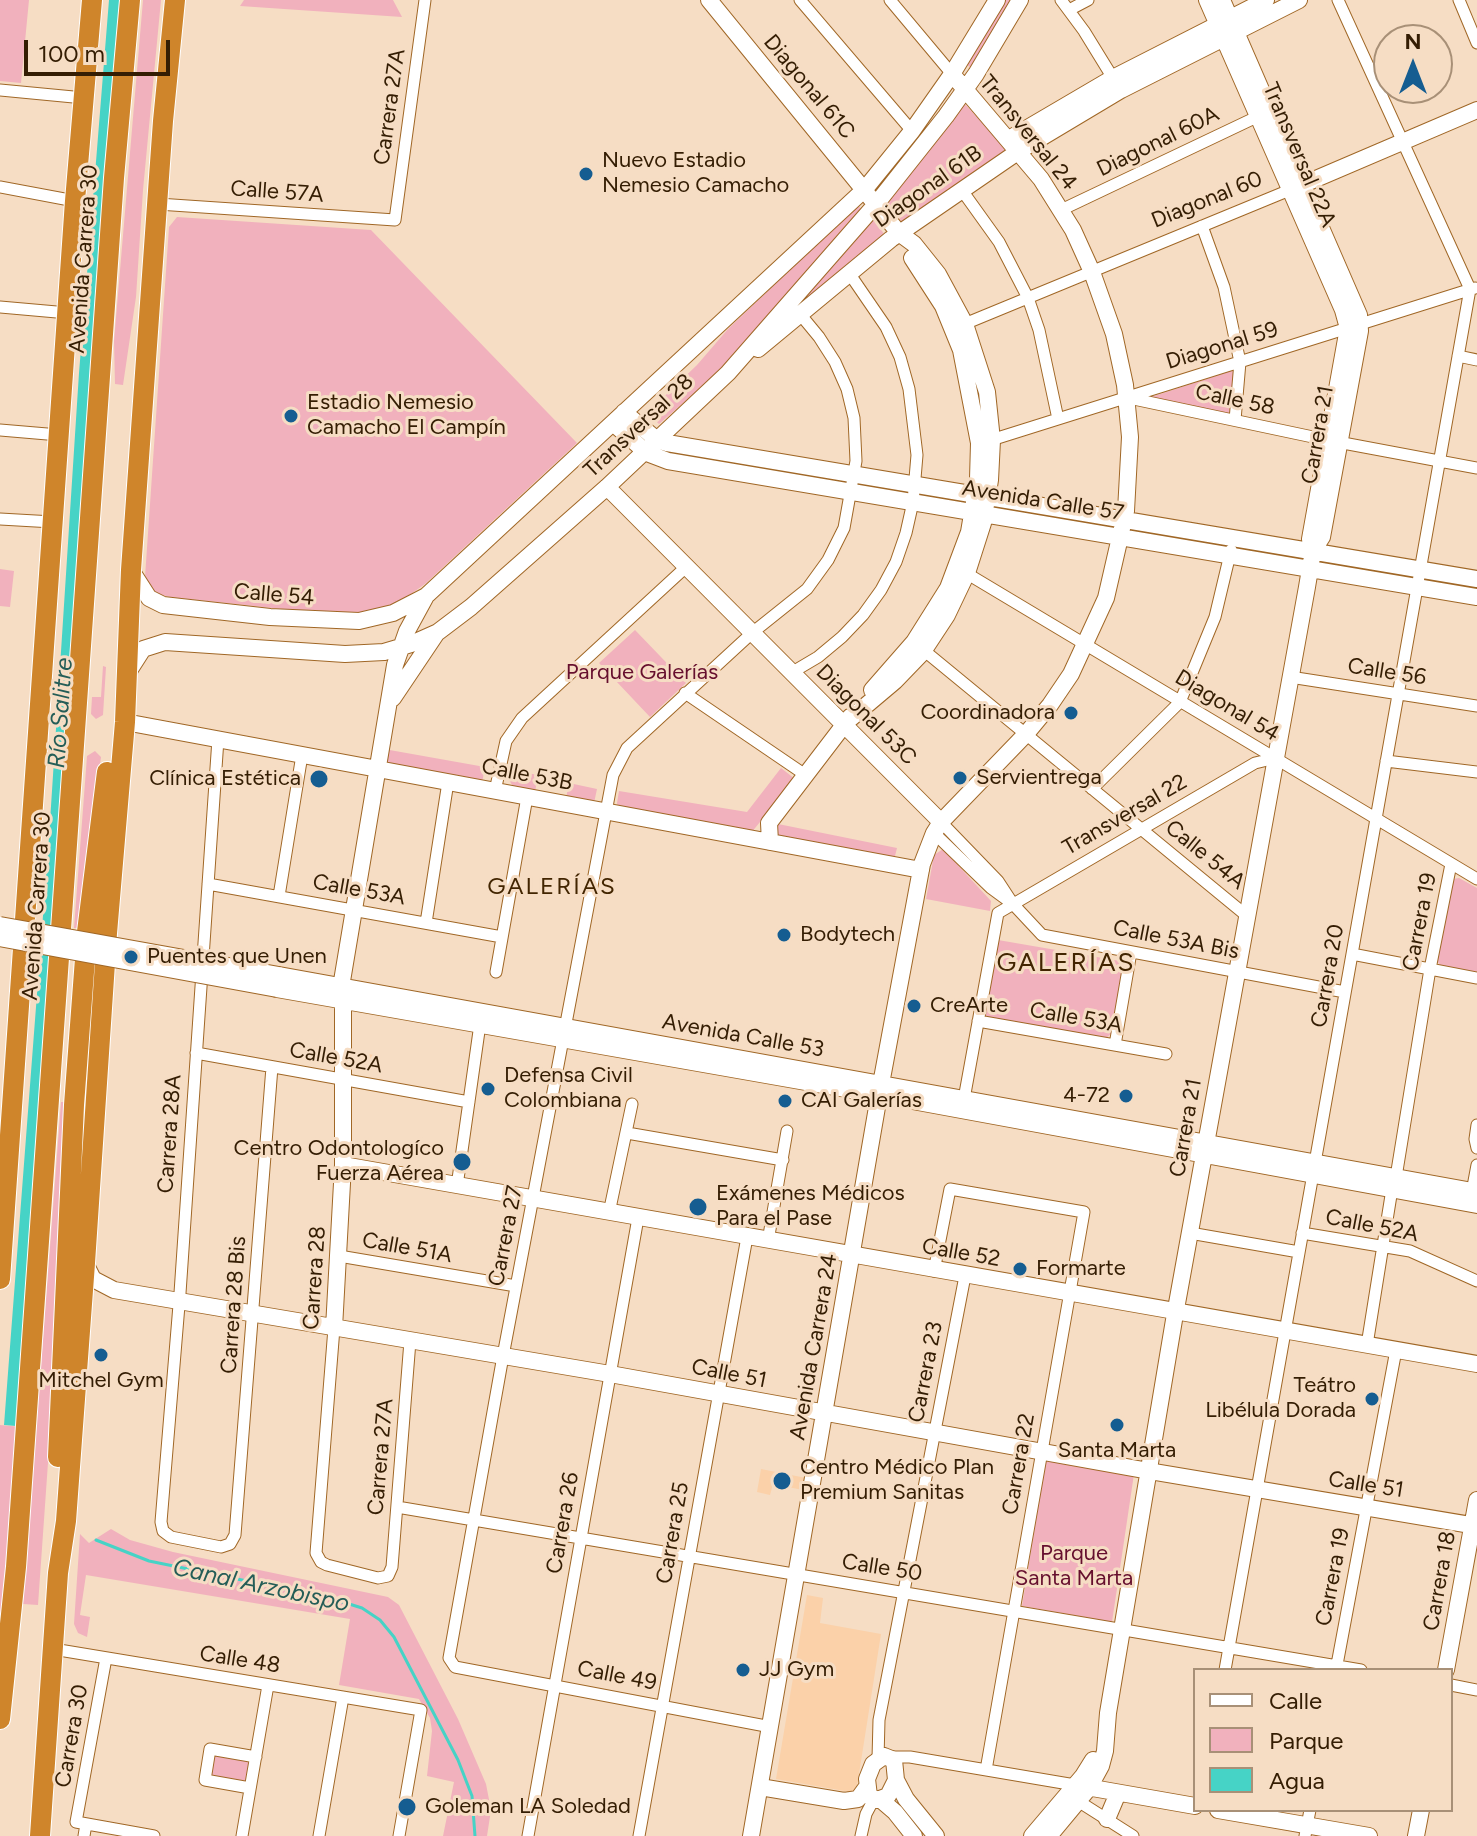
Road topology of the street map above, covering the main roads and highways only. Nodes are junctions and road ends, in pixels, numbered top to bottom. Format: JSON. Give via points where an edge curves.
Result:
{"nodes":[{"id":1,"x":92,"y":0,"type":"edge"},
{"id":2,"x":130,"y":0,"type":"edge"},
{"id":3,"x":175,"y":0,"type":"edge"},
{"id":4,"x":125,"y":678,"type":"junction"},
{"id":5,"x":28,"y":904,"type":"junction"},
{"id":6,"x":0,"y":918,"type":"edge"},
{"id":7,"x":6,"y":1096,"type":"edge"},
{"id":8,"x":4,"y":1182,"type":"edge"},
{"id":9,"x":0,"y":1279,"type":"edge"},
{"id":10,"x":58,"y":1573,"type":"junction"},
{"id":11,"x":0,"y":1719,"type":"edge"},
{"id":12,"x":40,"y":1836,"type":"edge"}],
"edges":[{"from":1,"to":5,"type":"highway","name":"Avenida Carrera 30"},
{"from":2,"to":11,"type":"highway","name":"Avenida Carrera 30","via":[[17,1551]]},
{"from":3,"to":4,"type":"highway"},
{"from":4,"to":10,"type":"highway","via":[[66,1521]]},
{"from":4,"to":10,"type":"highway","via":[[113,726],[83,971],[60,1388]]},
{"from":5,"to":6,"type":"highway","via":[[13,916]]},
{"from":5,"to":7,"type":"highway","name":"Avenida Carrera 30"},
{"from":7,"to":8,"type":"highway","name":"Avenida Carrera 30"},
{"from":8,"to":9,"type":"highway","name":"Avenida Carrera 30"},
{"from":10,"to":12,"type":"highway"}]}
